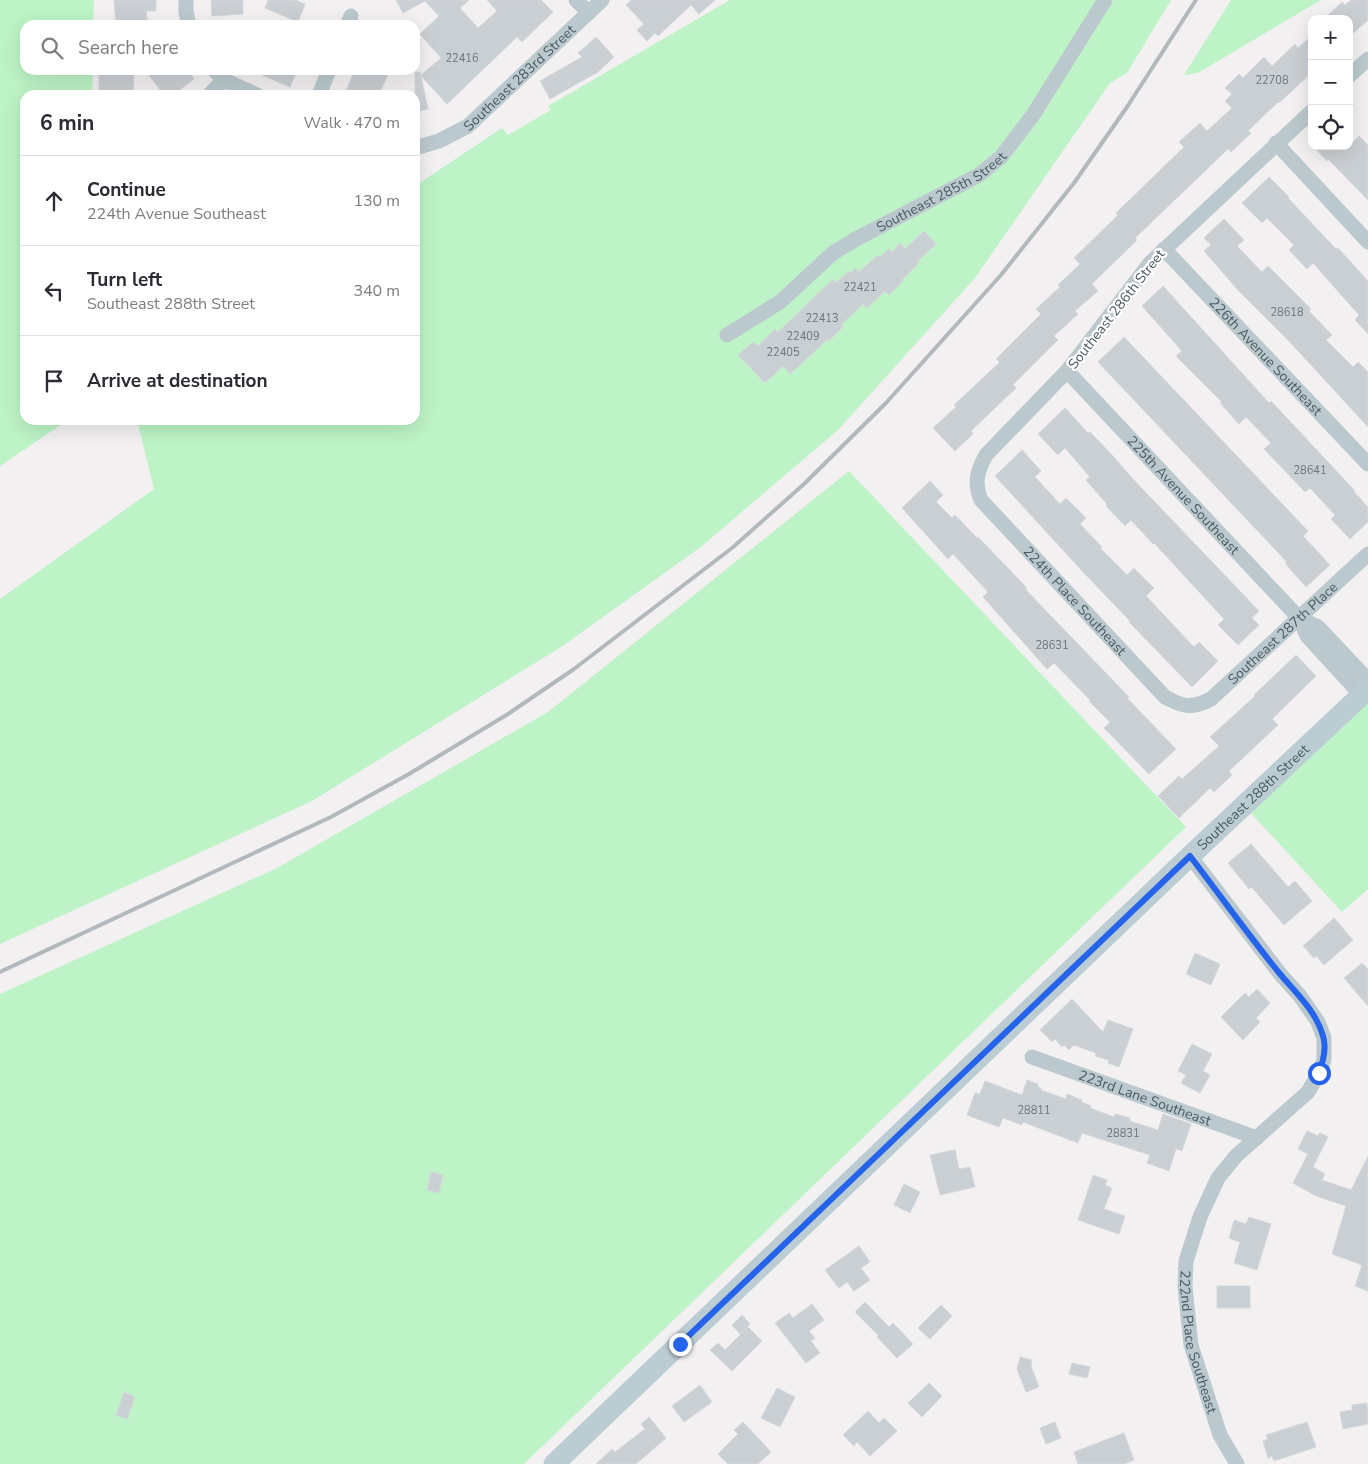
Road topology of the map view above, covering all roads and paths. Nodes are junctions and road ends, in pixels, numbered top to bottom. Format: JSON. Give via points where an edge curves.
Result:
{"nodes":[{"id":1,"x":186,"y":0,"type":"edge"},
{"id":2,"x":576,"y":0,"type":"edge"},
{"id":3,"x":602,"y":0,"type":"edge"},
{"id":4,"x":1105,"y":0,"type":"edge"},
{"id":5,"x":588,"y":13,"type":"junction"},
{"id":6,"x":188,"y":20,"type":"edge"},
{"id":7,"x":1368,"y":59,"type":"edge"},
{"id":8,"x":1353,"y":72,"type":"edge"},
{"id":9,"x":219,"y":75,"type":"edge"},
{"id":10,"x":327,"y":75,"type":"edge"},
{"id":11,"x":212,"y":90,"type":"edge"},
{"id":12,"x":248,"y":90,"type":"edge"},
{"id":13,"x":320,"y":90,"type":"edge"},
{"id":14,"x":1308,"y":114,"type":"edge"},
{"id":15,"x":1276,"y":144,"type":"junction"},
{"id":16,"x":421,"y":147,"type":"edge"},
{"id":17,"x":1368,"y":242,"type":"edge"},
{"id":18,"x":1164,"y":248,"type":"junction"},
{"id":19,"x":727,"y":334,"type":"dead end"},
{"id":20,"x":1067,"y":371,"type":"junction"},
{"id":21,"x":1368,"y":464,"type":"edge"},
{"id":22,"x":976,"y":477,"type":"joint"},
{"id":23,"x":1368,"y":554,"type":"edge"},
{"id":24,"x":1299,"y":618,"type":"junction"},
{"id":25,"x":1366,"y":688,"type":"edge"},
{"id":26,"x":1192,"y":706,"type":"joint"},
{"id":27,"x":1190,"y":856,"type":"junction"},
{"id":28,"x":1032,"y":1057,"type":"dead end"},
{"id":29,"x":1257,"y":1138,"type":"junction"},
{"id":30,"x":554,"y":1464,"type":"edge"},
{"id":31,"x":1237,"y":1464,"type":"edge"}],
"edges":[{"from":1,"to":6,"type":"street"},
{"from":2,"to":5,"type":"street"},
{"from":3,"to":5,"type":"street","name":"Southeast 283rd Street"},
{"from":4,"to":19,"type":"street","name":"Southeast 285th Street","via":[[1033,115],[1001,157],[979,175],[856,239],[833,254],[780,302]]},
{"from":5,"to":16,"type":"street","name":"Southeast 283rd Street","via":[[468,126]]},
{"from":7,"to":8,"type":"street"},
{"from":9,"to":11,"type":"street"},
{"from":9,"to":12,"type":"street"},
{"from":10,"to":13,"type":"street"},
{"from":14,"to":15,"type":"street","name":"Southeast 286th Street"},
{"from":15,"to":17,"type":"street"},
{"from":15,"to":18,"type":"street","name":"Southeast 286th Street"},
{"from":18,"to":20,"type":"street","name":"Southeast 286th Street"},
{"from":18,"to":21,"type":"street","name":"226th Avenue Southeast"},
{"from":20,"to":22,"type":"street","name":"Southeast 286th Street","via":[[986,455]]},
{"from":20,"to":24,"type":"street","name":"225th Avenue Southeast"},
{"from":22,"to":26,"type":"street","name":"224th Place Southeast","via":[[981,500],[1165,697],[1179,705]]},
{"from":23,"to":24,"type":"street","name":"Southeast 287th Place"},
{"from":24,"to":25,"type":"street","name":"225th Avenue Southeast","via":[[1307,636]]},
{"from":24,"to":26,"type":"street","name":"Southeast 287th Place","via":[[1219,692],[1204,703]]},
{"from":25,"to":27,"type":"street","name":"Southeast 288th Street"},
{"from":27,"to":29,"type":"street","name":"222nd Place Southeast","via":[[1300,996],[1318,1022],[1324,1038],[1324,1060],[1308,1092]]},
{"from":27,"to":30,"type":"street","name":"Southeast 288th Street"},
{"from":28,"to":29,"type":"street","name":"223rd Lane Southeast"},
{"from":29,"to":31,"type":"street","name":"222nd Place Southeast","via":[[1218,1178],[1200,1217],[1186,1260],[1185,1287],[1191,1345],[1220,1435]]}]}
